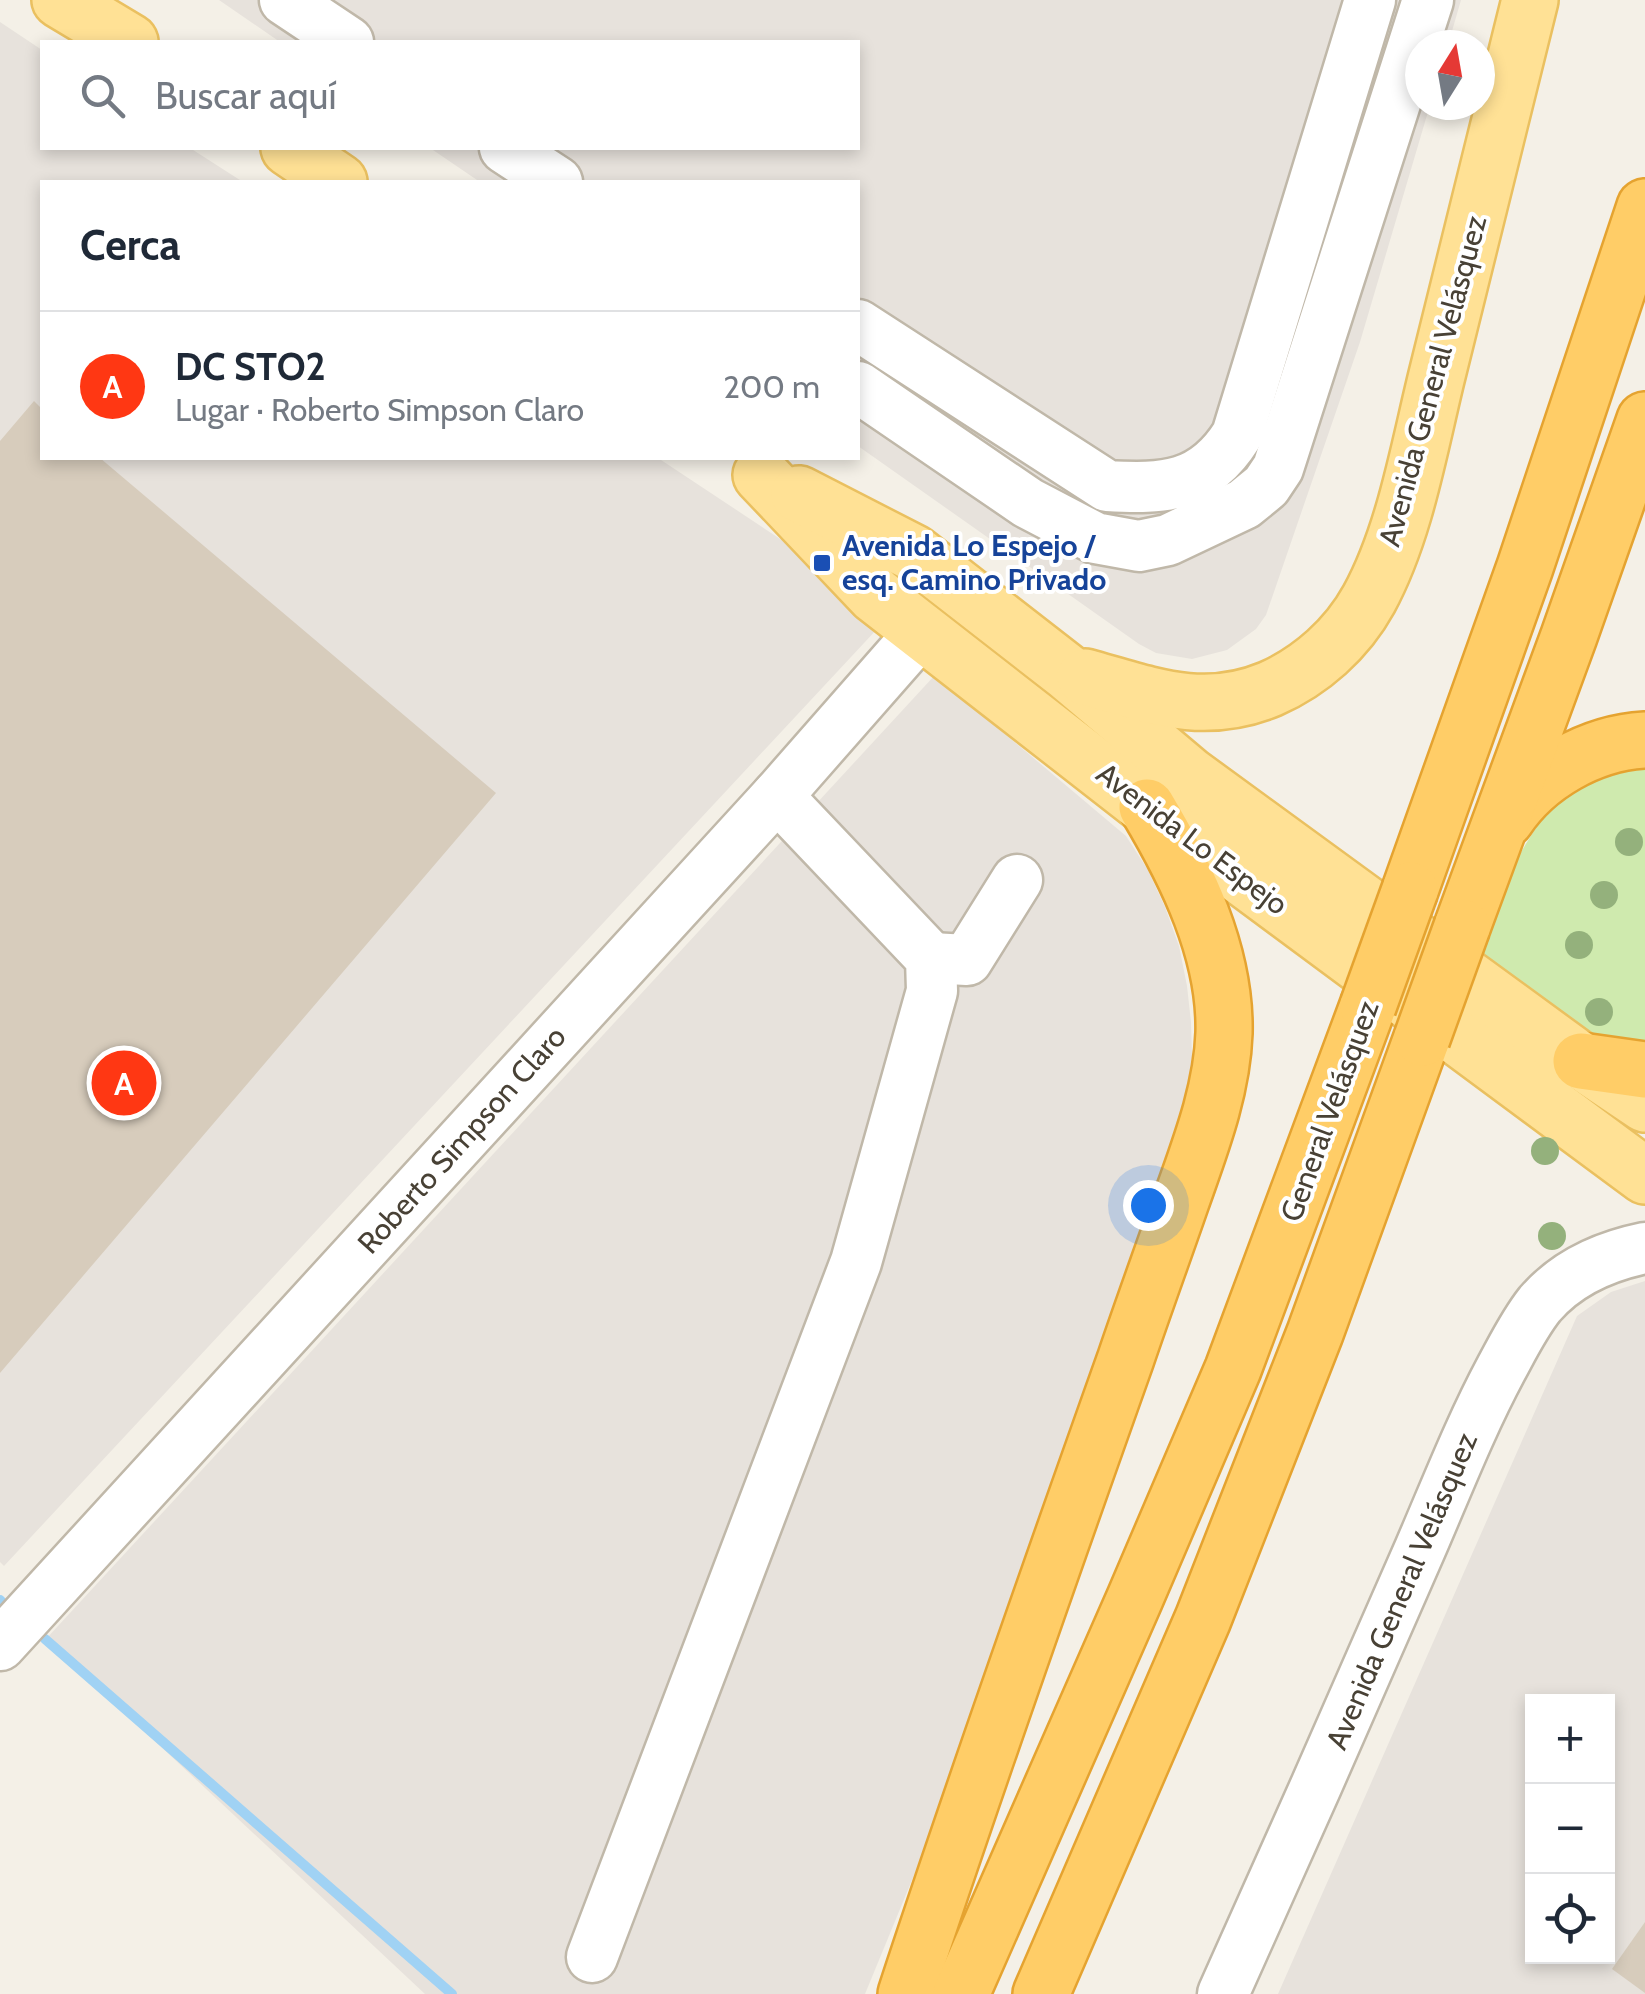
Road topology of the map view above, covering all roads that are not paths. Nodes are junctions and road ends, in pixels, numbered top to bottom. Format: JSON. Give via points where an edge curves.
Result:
{"nodes":[{"id":1,"x":60,"y":0,"type":"edge"},
{"id":2,"x":91,"y":0,"type":"edge"},
{"id":3,"x":285,"y":0,"type":"edge"},
{"id":4,"x":1370,"y":0,"type":"edge"},
{"id":5,"x":1428,"y":0,"type":"edge"},
{"id":6,"x":1530,"y":0,"type":"edge"},
{"id":7,"x":127,"y":40,"type":"edge"},
{"id":8,"x":141,"y":40,"type":"edge"},
{"id":9,"x":345,"y":40,"type":"edge"},
{"id":10,"x":292,"y":150,"type":"edge"},
{"id":11,"x":508,"y":150,"type":"edge"},
{"id":12,"x":336,"y":180,"type":"edge"},
{"id":13,"x":554,"y":180,"type":"edge"},
{"id":14,"x":1645,"y":207,"type":"edge"},
{"id":15,"x":860,"y":326,"type":"edge"},
{"id":16,"x":860,"y":388,"type":"edge"},
{"id":17,"x":1645,"y":420,"type":"edge"},
{"id":18,"x":748,"y":466,"type":"edge"},
{"id":19,"x":1107,"y":486,"type":"junction"},
{"id":20,"x":1096,"y":538,"type":"junction"},
{"id":21,"x":922,"y":632,"type":"junction"},
{"id":22,"x":1067,"y":672,"type":"junction"},
{"id":23,"x":1645,"y":740,"type":"edge"},
{"id":24,"x":777,"y":796,"type":"junction"},
{"id":25,"x":1148,"y":806,"type":"junction"},
{"id":26,"x":1494,"y":839,"type":"junction"},
{"id":27,"x":1017,"y":880,"type":"dead end"},
{"id":28,"x":931,"y":958,"type":"junction"},
{"id":29,"x":1581,"y":1062,"type":"junction"},
{"id":30,"x":1645,"y":1070,"type":"edge"},
{"id":31,"x":1645,"y":1104,"type":"edge"},
{"id":32,"x":1645,"y":1176,"type":"edge"},
{"id":33,"x":1645,"y":1248,"type":"edge"},
{"id":34,"x":0,"y":1645,"type":"edge"},
{"id":35,"x":592,"y":1958,"type":"dead end"},
{"id":36,"x":906,"y":1994,"type":"edge"},
{"id":37,"x":961,"y":1994,"type":"edge"},
{"id":38,"x":1041,"y":1994,"type":"edge"},
{"id":39,"x":1223,"y":1994,"type":"edge"}],
"edges":[{"from":1,"to":7,"type":"main road"},
{"from":2,"to":8,"type":"main road"},
{"from":3,"to":9,"type":"street"},
{"from":4,"to":19,"type":"street","via":[[1236,435],[1210,468],[1183,482]]},
{"from":5,"to":20,"type":"street","via":[[1278,468],[1244,504],[1168,540],[1139,546]]},
{"from":6,"to":22,"type":"main road","name":"Avenida General Velásquez","via":[[1408,492],[1380,574],[1355,621],[1306,669],[1238,699],[1173,701]]},
{"from":10,"to":12,"type":"main road"},
{"from":11,"to":13,"type":"street"},
{"from":14,"to":37,"type":"highway","name":"General Velásquez","bridge":true,"via":[[1410,890],[1233,1368]]},
{"from":15,"to":19,"type":"street"},
{"from":16,"to":20,"type":"street","via":[[1028,503]]},
{"from":17,"to":26,"type":"highway","name":"General Velásquez"},
{"from":18,"to":21,"type":"main road","name":"Avenida Lo Espejo","via":[[875,595]]},
{"from":18,"to":22,"type":"main road","name":"Avenida Lo Espejo","via":[[914,552]]},
{"from":19,"to":20,"type":"street"},
{"from":21,"to":24,"type":"street","name":"Roberto Simpson Claro"},
{"from":21,"to":25,"type":"main road","name":"Avenida Lo Espejo"},
{"from":22,"to":29,"type":"main road","name":"Avenida Lo Espejo","via":[[1189,775]]},
{"from":23,"to":26,"type":"highway","via":[[1605,747],[1552,772]]},
{"from":24,"to":28,"type":"street"},
{"from":24,"to":34,"type":"street","name":"Roberto Simpson Claro"},
{"from":25,"to":32,"type":"main road","name":"Avenida Lo Espejo"},
{"from":25,"to":36,"type":"highway","via":[[1182,870],[1219,977],[1224,1034],[1216,1090]]},
{"from":26,"to":38,"type":"highway","name":"General Velásquez","bridge":true,"via":[[1210,1601]]},
{"from":27,"to":28,"type":"street","via":[[967,960]]},
{"from":28,"to":35,"type":"street","via":[[932,991],[856,1262]]},
{"from":29,"to":30,"type":"highway"},
{"from":29,"to":31,"type":"main road","name":"Avenida Lo Espejo"},
{"from":33,"to":39,"type":"street","name":"Avenida General Velásquez","via":[[1620,1253],[1566,1281],[1524,1326],[1487,1395]]}]}
